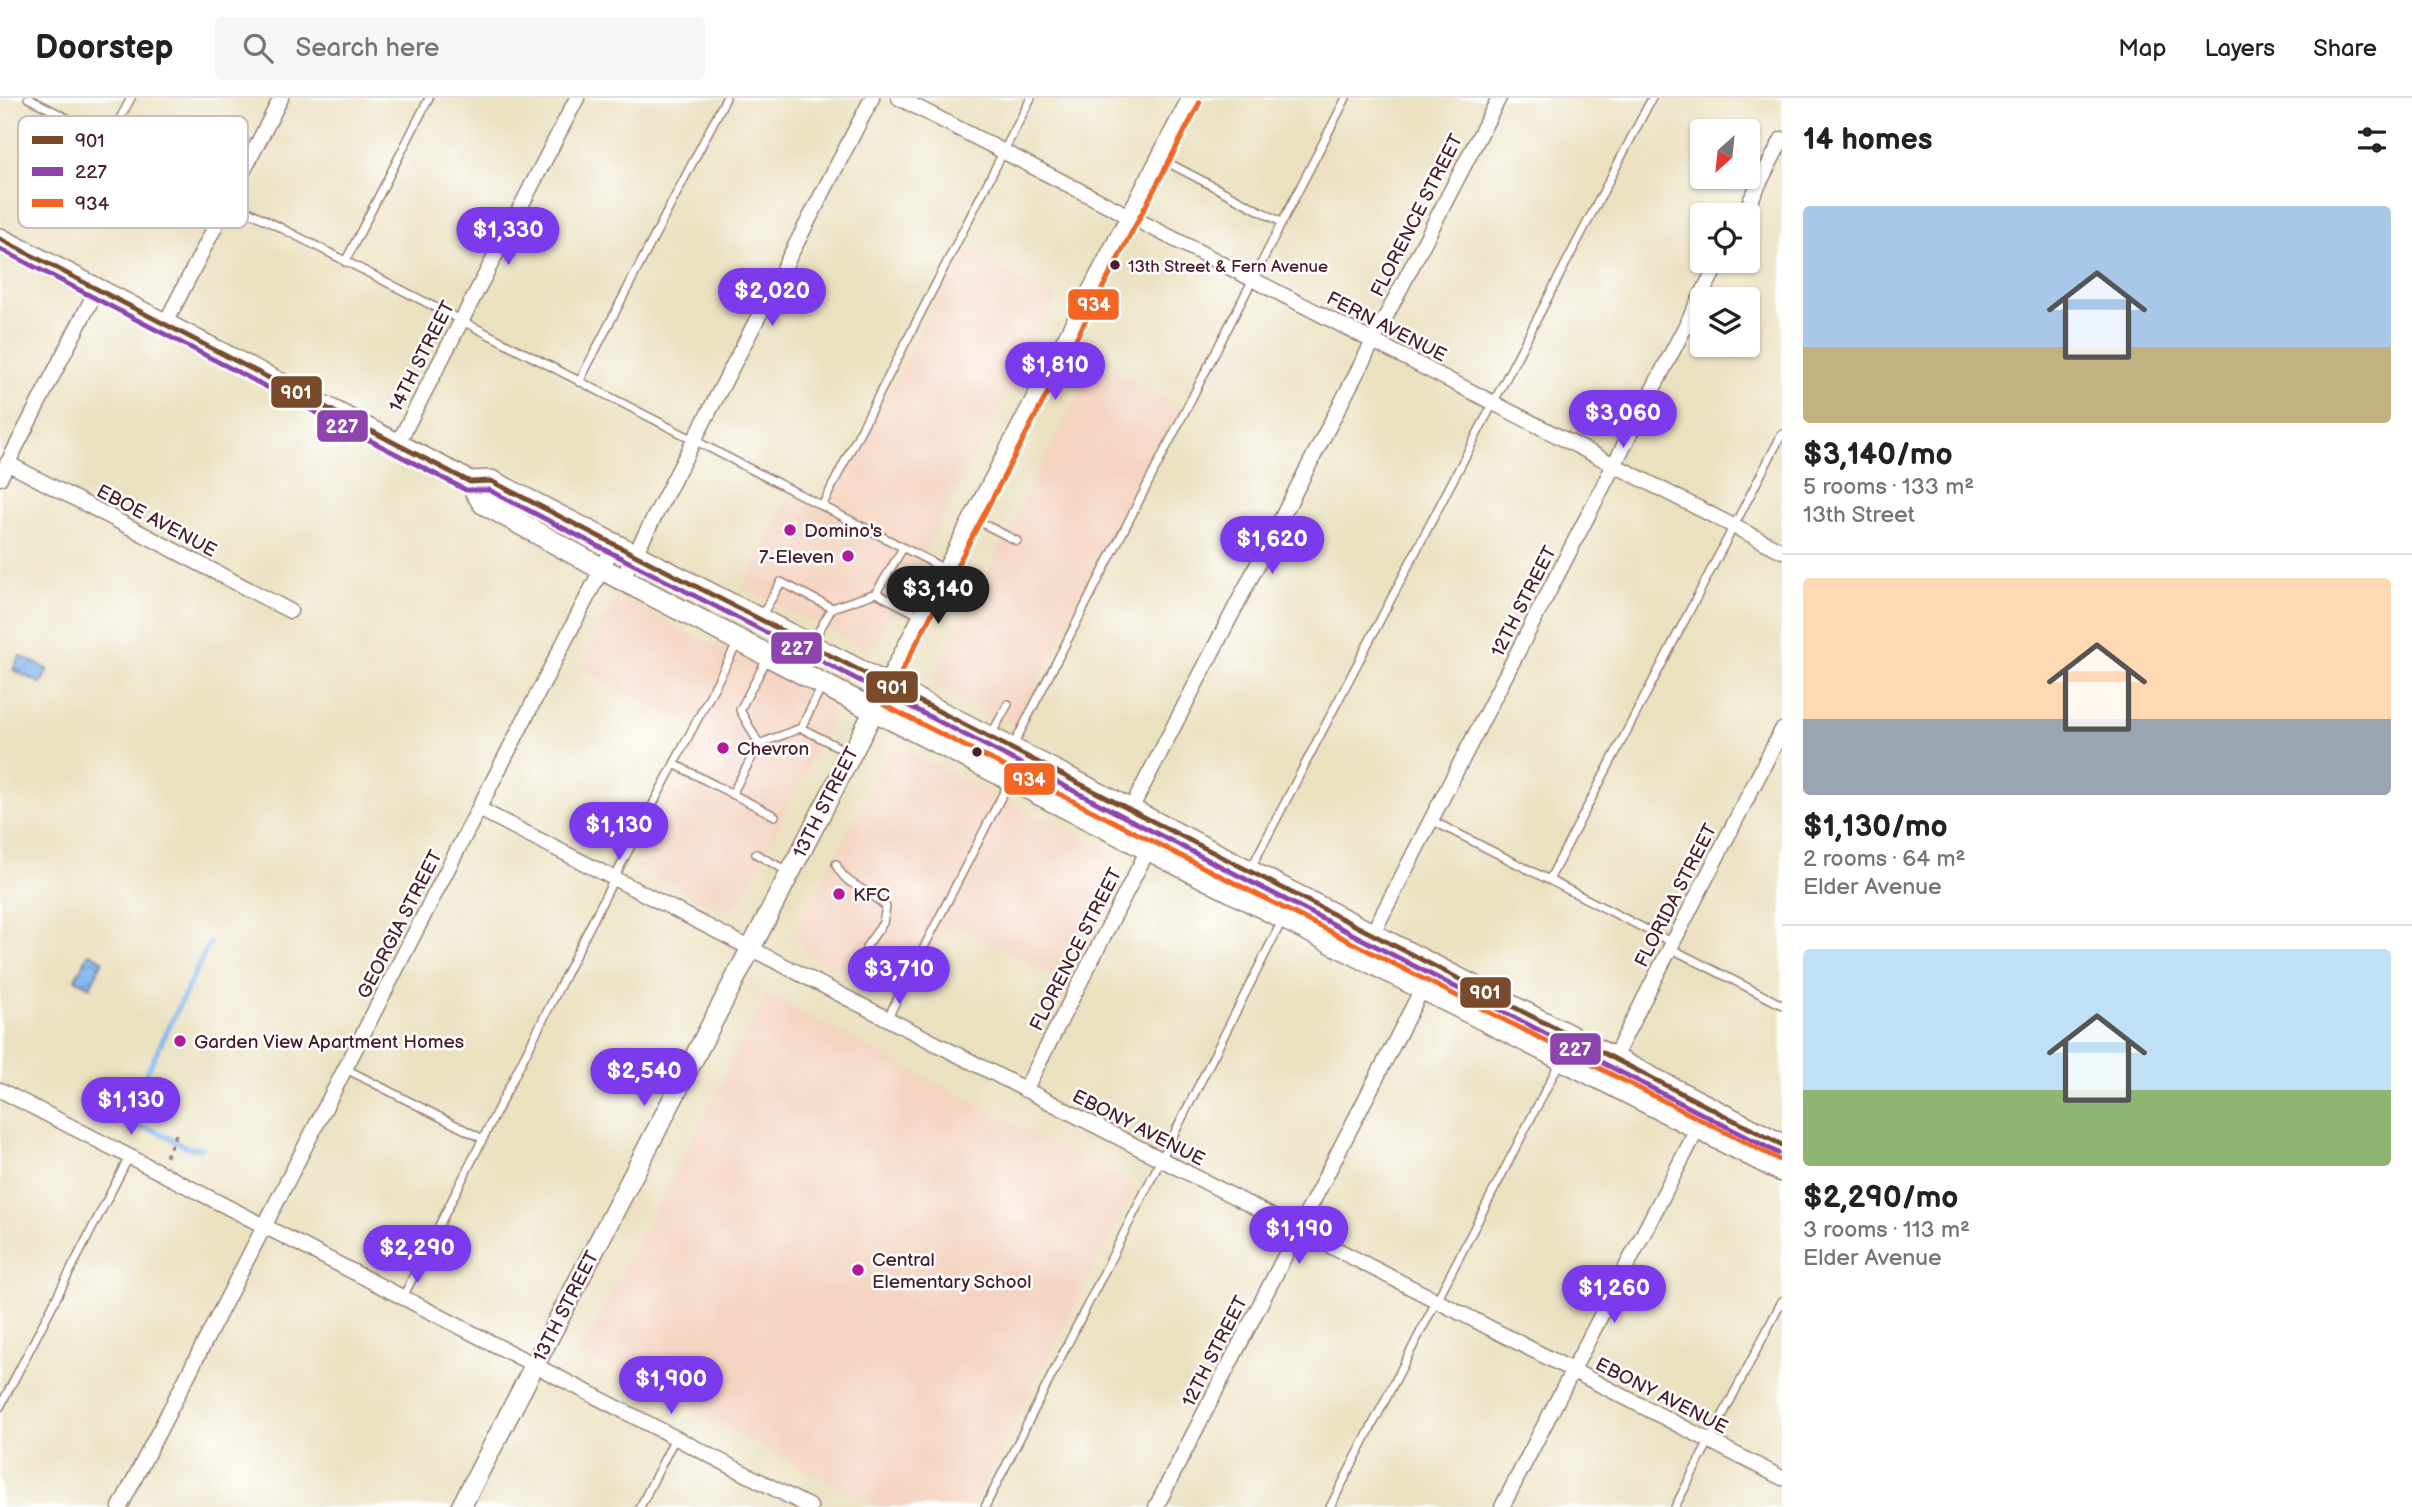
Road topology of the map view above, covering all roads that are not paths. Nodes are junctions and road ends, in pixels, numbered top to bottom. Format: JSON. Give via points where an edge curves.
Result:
{"nodes":[{"id":1,"x":28,"y":98,"type":"edge"},
{"id":2,"x":131,"y":98,"type":"edge"},
{"id":3,"x":281,"y":98,"type":"edge"},
{"id":4,"x":429,"y":98,"type":"edge"},
{"id":5,"x":577,"y":98,"type":"edge"},
{"id":6,"x":726,"y":98,"type":"edge"},
{"id":7,"x":872,"y":98,"type":"edge"},
{"id":8,"x":899,"y":98,"type":"edge"},
{"id":9,"x":1031,"y":98,"type":"edge"},
{"id":10,"x":1192,"y":98,"type":"edge"},
{"id":11,"x":1346,"y":98,"type":"edge"},
{"id":12,"x":1499,"y":98,"type":"edge"},
{"id":13,"x":1652,"y":98,"type":"edge"},
{"id":14,"x":64,"y":116,"type":"edge"},
{"id":15,"x":121,"y":116,"type":"edge"},
{"id":16,"x":1782,"y":139,"type":"edge"},
{"id":17,"x":1003,"y":151,"type":"junction"},
{"id":18,"x":1160,"y":158,"type":"junction"},
{"id":19,"x":248,"y":163,"type":"edge"},
{"id":20,"x":1749,"y":203,"type":"edge"},
{"id":21,"x":248,"y":212,"type":"edge"},
{"id":22,"x":1130,"y":216,"type":"junction"},
{"id":23,"x":1282,"y":222,"type":"junction"},
{"id":24,"x":215,"y":228,"type":"edge"},
{"id":25,"x":0,"y":240,"type":"edge"},
{"id":26,"x":345,"y":262,"type":"junction"},
{"id":27,"x":1713,"y":273,"type":"edge"},
{"id":28,"x":1253,"y":279,"type":"junction"},
{"id":29,"x":96,"y":291,"type":"junction"},
{"id":30,"x":460,"y":321,"type":"junction"},
{"id":31,"x":164,"y":326,"type":"junction"},
{"id":32,"x":1373,"y":341,"type":"junction"},
{"id":33,"x":579,"y":382,"type":"junction"},
{"id":34,"x":1493,"y":402,"type":"junction"},
{"id":35,"x":1782,"y":434,"type":"edge"},
{"id":36,"x":694,"y":441,"type":"junction"},
{"id":37,"x":397,"y":445,"type":"junction"},
{"id":38,"x":8,"y":463,"type":"junction"},
{"id":39,"x":1614,"y":465,"type":"junction"},
{"id":40,"x":0,"y":478,"type":"edge"},
{"id":41,"x":470,"y":482,"type":"junction"},
{"id":42,"x":822,"y":506,"type":"junction"},
{"id":43,"x":972,"y":518,"type":"junction"},
{"id":44,"x":1734,"y":527,"type":"junction"},
{"id":45,"x":1017,"y":541,"type":"dead end"},
{"id":46,"x":614,"y":544,"type":"junction"},
{"id":47,"x":903,"y":548,"type":"junction"},
{"id":48,"x":1782,"y":551,"type":"edge"},
{"id":49,"x":635,"y":555,"type":"junction"},
{"id":50,"x":602,"y":569,"type":"junction"},
{"id":51,"x":945,"y":569,"type":"junction"},
{"id":52,"x":622,"y":579,"type":"junction"},
{"id":53,"x":876,"y":593,"type":"junction"},
{"id":54,"x":832,"y":608,"type":"junction"},
{"id":55,"x":290,"y":611,"type":"dead end"},
{"id":56,"x":921,"y":616,"type":"junction"},
{"id":57,"x":759,"y":619,"type":"junction"},
{"id":58,"x":740,"y":640,"type":"junction"},
{"id":59,"x":810,"y":646,"type":"junction"},
{"id":60,"x":769,"y":655,"type":"junction"},
{"id":61,"x":823,"y":684,"type":"junction"},
{"id":62,"x":885,"y":684,"type":"junction"},
{"id":63,"x":1007,"y":704,"type":"dead end"},
{"id":64,"x":872,"y":709,"type":"junction"},
{"id":65,"x":801,"y":729,"type":"junction"},
{"id":66,"x":1782,"y":730,"type":"edge"},
{"id":67,"x":989,"y":738,"type":"junction"},
{"id":68,"x":759,"y":744,"type":"junction"},
{"id":69,"x":1011,"y":750,"type":"junction"},
{"id":70,"x":850,"y":753,"type":"junction"},
{"id":71,"x":674,"y":764,"type":"junction"},
{"id":72,"x":1010,"y":780,"type":"junction"},
{"id":73,"x":732,"y":794,"type":"junction"},
{"id":74,"x":479,"y":809,"type":"junction"},
{"id":75,"x":1131,"y":811,"type":"junction"},
{"id":76,"x":775,"y":816,"type":"dead end"},
{"id":77,"x":1431,"y":820,"type":"junction"},
{"id":78,"x":1160,"y":826,"type":"junction"},
{"id":79,"x":1118,"y":834,"type":"junction"},
{"id":80,"x":1148,"y":849,"type":"junction"},
{"id":81,"x":756,"y":854,"type":"dead end"},
{"id":82,"x":836,"y":864,"type":"dead end"},
{"id":83,"x":789,"y":872,"type":"junction"},
{"id":84,"x":1249,"y":872,"type":"junction"},
{"id":85,"x":614,"y":879,"type":"junction"},
{"id":86,"x":1549,"y":880,"type":"junction"},
{"id":87,"x":1283,"y":919,"type":"junction"},
{"id":88,"x":1371,"y":935,"type":"junction"},
{"id":89,"x":1671,"y":946,"type":"junction"},
{"id":90,"x":866,"y":947,"type":"dead end"},
{"id":91,"x":750,"y":949,"type":"junction"},
{"id":92,"x":1360,"y":958,"type":"junction"},
{"id":93,"x":1422,"y":989,"type":"junction"},
{"id":94,"x":1782,"y":1004,"type":"edge"},
{"id":95,"x":887,"y":1019,"type":"junction"},
{"id":96,"x":1562,"y":1059,"type":"junction"},
{"id":97,"x":346,"y":1069,"type":"junction"},
{"id":98,"x":1608,"y":1069,"type":"junction"},
{"id":99,"x":0,"y":1090,"type":"edge"},
{"id":100,"x":1025,"y":1090,"type":"junction"},
{"id":101,"x":1698,"y":1128,"type":"junction"},
{"id":102,"x":483,"y":1139,"type":"junction"},
{"id":103,"x":1782,"y":1145,"type":"edge"},
{"id":104,"x":129,"y":1156,"type":"junction"},
{"id":105,"x":1162,"y":1160,"type":"junction"},
{"id":106,"x":1782,"y":1171,"type":"edge"},
{"id":107,"x":265,"y":1226,"type":"junction"},
{"id":108,"x":1298,"y":1230,"type":"junction"},
{"id":109,"x":403,"y":1298,"type":"junction"},
{"id":110,"x":1436,"y":1301,"type":"junction"},
{"id":111,"x":1782,"y":1301,"type":"edge"},
{"id":112,"x":534,"y":1365,"type":"junction"},
{"id":113,"x":1571,"y":1370,"type":"junction"},
{"id":114,"x":0,"y":1407,"type":"edge"},
{"id":115,"x":675,"y":1438,"type":"junction"},
{"id":116,"x":1709,"y":1441,"type":"junction"},
{"id":117,"x":1782,"y":1478,"type":"edge"},
{"id":118,"x":120,"y":1507,"type":"edge"},
{"id":119,"x":461,"y":1507,"type":"edge"},
{"id":120,"x":640,"y":1507,"type":"edge"},
{"id":121,"x":810,"y":1507,"type":"edge"},
{"id":122,"x":985,"y":1507,"type":"edge"},
{"id":123,"x":1156,"y":1507,"type":"edge"},
{"id":124,"x":1330,"y":1507,"type":"edge"},
{"id":125,"x":1502,"y":1507,"type":"edge"},
{"id":126,"x":1675,"y":1507,"type":"edge"}],
"edges":[{"from":1,"to":14,"type":"lane"},
{"from":2,"to":15,"type":"lane"},
{"from":3,"to":19,"type":"street"},
{"from":4,"to":26,"type":"lane"},
{"from":5,"to":30,"type":"street","name":"14TH STREET"},
{"from":6,"to":33,"type":"lane"},
{"from":7,"to":36,"type":"street"},
{"from":8,"to":17,"type":"street","name":"FERN AVENUE"},
{"from":9,"to":17,"type":"lane"},
{"from":10,"to":18,"type":"main road","name":"13TH STREET"},
{"from":11,"to":23,"type":"lane"},
{"from":12,"to":32,"type":"street","name":"FLORENCE STREET"},
{"from":13,"to":34,"type":"lane"},
{"from":16,"to":20,"type":"street"},
{"from":17,"to":22,"type":"street","name":"FERN AVENUE"},
{"from":17,"to":42,"type":"lane"},
{"from":18,"to":22,"type":"main road","name":"13TH STREET"},
{"from":18,"to":23,"type":"lane"},
{"from":21,"to":26,"type":"lane"},
{"from":22,"to":28,"type":"street","name":"FERN AVENUE"},
{"from":22,"to":43,"type":"main road","name":"13TH STREET"},
{"from":23,"to":28,"type":"lane"},
{"from":24,"to":31,"type":"street"},
{"from":25,"to":29,"type":"main road"},
{"from":26,"to":30,"type":"lane"},
{"from":27,"to":39,"type":"street","name":"12TH STREET"},
{"from":28,"to":32,"type":"street","name":"FERN AVENUE"},
{"from":28,"to":69,"type":"lane"},
{"from":29,"to":31,"type":"main road"},
{"from":29,"to":38,"type":"street"},
{"from":30,"to":33,"type":"lane"},
{"from":30,"to":37,"type":"street","name":"14TH STREET"},
{"from":31,"to":37,"type":"main road"},
{"from":32,"to":34,"type":"street","name":"FERN AVENUE"},
{"from":32,"to":75,"type":"street","name":"FLORENCE STREET"},
{"from":33,"to":36,"type":"lane"},
{"from":34,"to":39,"type":"street","name":"FERN AVENUE"},
{"from":34,"to":84,"type":"lane"},
{"from":35,"to":44,"type":"lane"},
{"from":36,"to":42,"type":"lane"},
{"from":36,"to":49,"type":"street"},
{"from":37,"to":41,"type":"main road"},
{"from":38,"to":40,"type":"street"},
{"from":38,"to":55,"type":"street","name":"EBOE AVENUE"},
{"from":39,"to":44,"type":"street","name":"FERN AVENUE"},
{"from":39,"to":77,"type":"street","name":"12TH STREET"},
{"from":41,"to":46,"type":"main road","via":[[491,481]]},
{"from":41,"to":50,"type":"main road","via":[[483,503]]},
{"from":42,"to":47,"type":"lane"},
{"from":43,"to":45,"type":"lane"},
{"from":43,"to":51,"type":"main road","name":"13TH STREET"},
{"from":44,"to":48,"type":"street","name":"FERN AVENUE"},
{"from":44,"to":86,"type":"lane"},
{"from":46,"to":49,"type":"main road"},
{"from":46,"to":50,"type":"street","name":"GEORGIA STREET"},
{"from":47,"to":51,"type":"lane"},
{"from":47,"to":53,"type":"lane"},
{"from":49,"to":52,"type":"street"},
{"from":49,"to":57,"type":"main road"},
{"from":50,"to":52,"type":"main road"},
{"from":50,"to":74,"type":"street","name":"GEORGIA STREET"},
{"from":51,"to":56,"type":"main road","name":"13TH STREET"},
{"from":52,"to":58,"type":"main road"},
{"from":53,"to":54,"type":"lane"},
{"from":53,"to":56,"type":"lane"},
{"from":54,"to":57,"type":"lane","via":[[781,582]]},
{"from":54,"to":59,"type":"lane"},
{"from":56,"to":62,"type":"main road","name":"13TH STREET"},
{"from":57,"to":59,"type":"main road"},
{"from":58,"to":60,"type":"main road"},
{"from":58,"to":71,"type":"lane"},
{"from":59,"to":62,"type":"main road"},
{"from":60,"to":61,"type":"main road"},
{"from":60,"to":68,"type":"lane","via":[[740,710]]},
{"from":61,"to":64,"type":"main road"},
{"from":61,"to":65,"type":"lane"},
{"from":62,"to":64,"type":"main road","name":"13TH STREET"},
{"from":62,"to":67,"type":"main road"},
{"from":63,"to":67,"type":"lane"},
{"from":64,"to":70,"type":"main road","name":"13TH STREET"},
{"from":64,"to":72,"type":"main road"},
{"from":65,"to":68,"type":"lane"},
{"from":65,"to":70,"type":"lane"},
{"from":66,"to":89,"type":"street","name":"FLORIDA STREET"},
{"from":67,"to":69,"type":"main road"},
{"from":68,"to":73,"type":"lane"},
{"from":69,"to":75,"type":"main road"},
{"from":70,"to":83,"type":"main road","name":"13TH STREET"},
{"from":71,"to":73,"type":"lane"},
{"from":71,"to":85,"type":"lane"},
{"from":72,"to":79,"type":"main road"},
{"from":72,"to":95,"type":"lane"},
{"from":73,"to":76,"type":"lane"},
{"from":74,"to":85,"type":"street","name":"EBONY AVENUE"},
{"from":74,"to":97,"type":"street","name":"GEORGIA STREET"},
{"from":75,"to":78,"type":"main road"},
{"from":75,"to":79,"type":"street","name":"FLORENCE STREET"},
{"from":77,"to":86,"type":"lane"},
{"from":77,"to":88,"type":"street","name":"12TH STREET"},
{"from":78,"to":80,"type":"street","name":"FLORENCE STREET"},
{"from":78,"to":84,"type":"main road"},
{"from":79,"to":80,"type":"main road"},
{"from":80,"to":87,"type":"main road"},
{"from":80,"to":100,"type":"street","name":"FLORENCE STREET"},
{"from":81,"to":83,"type":"lane"},
{"from":82,"to":90,"type":"lane","via":[[841,877],[886,907],[883,923]]},
{"from":83,"to":91,"type":"main road","name":"13TH STREET"},
{"from":84,"to":88,"type":"main road"},
{"from":85,"to":91,"type":"street","name":"EBONY AVENUE"},
{"from":85,"to":102,"type":"lane"},
{"from":86,"to":89,"type":"lane"},
{"from":87,"to":92,"type":"main road"},
{"from":87,"to":105,"type":"lane"},
{"from":88,"to":92,"type":"street","name":"12TH STREET"},
{"from":88,"to":98,"type":"main road"},
{"from":89,"to":94,"type":"lane"},
{"from":89,"to":98,"type":"street","name":"FLORIDA STREET"},
{"from":91,"to":95,"type":"street","name":"EBONY AVENUE"},
{"from":91,"to":112,"type":"main road","name":"13TH STREET"},
{"from":92,"to":93,"type":"main road"},
{"from":93,"to":96,"type":"main road"},
{"from":93,"to":108,"type":"street","name":"12TH STREET"},
{"from":95,"to":100,"type":"street","name":"EBONY AVENUE"},
{"from":96,"to":98,"type":"main road"},
{"from":96,"to":110,"type":"lane"},
{"from":97,"to":102,"type":"lane"},
{"from":97,"to":107,"type":"street","name":"GEORGIA STREET"},
{"from":98,"to":101,"type":"main road"},
{"from":98,"to":103,"type":"main road"},
{"from":99,"to":104,"type":"street"},
{"from":100,"to":105,"type":"street","name":"EBONY AVENUE"},
{"from":101,"to":106,"type":"main road"},
{"from":101,"to":113,"type":"street"},
{"from":102,"to":109,"type":"lane"},
{"from":104,"to":107,"type":"street"},
{"from":104,"to":114,"type":"lane"},
{"from":105,"to":108,"type":"street","name":"EBONY AVENUE"},
{"from":105,"to":122,"type":"lane"},
{"from":107,"to":109,"type":"street"},
{"from":107,"to":118,"type":"street","name":"GEORGIA STREET"},
{"from":108,"to":110,"type":"street","name":"EBONY AVENUE"},
{"from":108,"to":123,"type":"street","name":"12TH STREET"},
{"from":109,"to":112,"type":"street"},
{"from":110,"to":113,"type":"street","name":"EBONY AVENUE"},
{"from":110,"to":124,"type":"lane"},
{"from":111,"to":116,"type":"lane"},
{"from":112,"to":115,"type":"street"},
{"from":112,"to":119,"type":"main road","name":"13TH STREET"},
{"from":113,"to":116,"type":"street","name":"EBONY AVENUE"},
{"from":113,"to":125,"type":"street"},
{"from":115,"to":120,"type":"lane"},
{"from":115,"to":121,"type":"street"},
{"from":116,"to":117,"type":"street","name":"EBONY AVENUE"},
{"from":116,"to":126,"type":"lane"}]}
